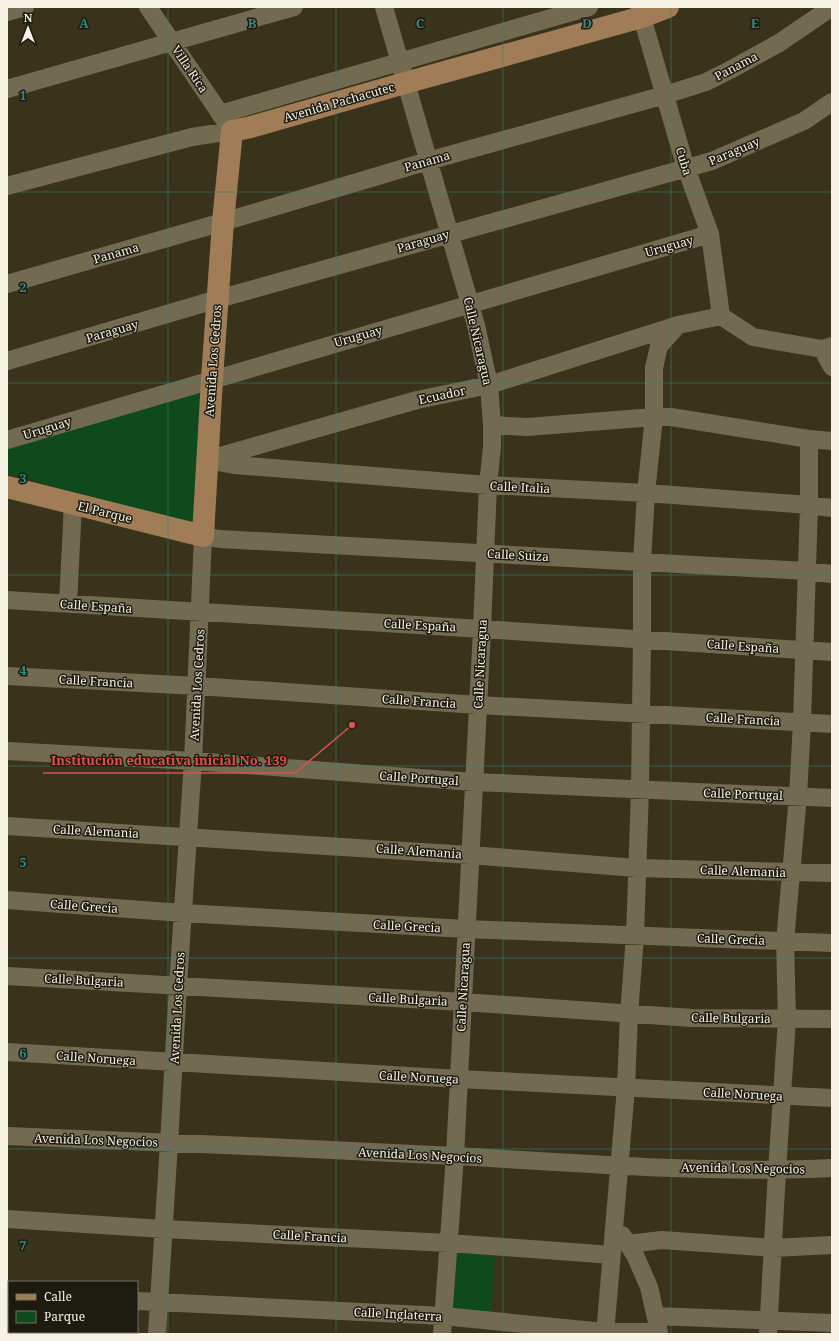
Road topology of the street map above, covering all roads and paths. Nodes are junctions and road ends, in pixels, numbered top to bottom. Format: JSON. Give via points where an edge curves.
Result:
{"nodes":[{"id":1,"x":24,"y":7,"type":"edge"},
{"id":2,"x":148,"y":7,"type":"edge"},
{"id":3,"x":294,"y":7,"type":"edge"},
{"id":4,"x":384,"y":7,"type":"edge"},
{"id":5,"x":589,"y":7,"type":"edge"},
{"id":6,"x":668,"y":7,"type":"edge"},
{"id":7,"x":832,"y":7,"type":"edge"},
{"id":8,"x":7,"y":12,"type":"edge"},
{"id":9,"x":640,"y":12,"type":"edge"},
{"id":10,"x":171,"y":42,"type":"junction"},
{"id":11,"x":402,"y":73,"type":"junction"},
{"id":12,"x":7,"y":88,"type":"edge"},
{"id":13,"x":665,"y":96,"type":"junction"},
{"id":14,"x":832,"y":102,"type":"edge"},
{"id":15,"x":226,"y":123,"type":"junction"},
{"id":16,"x":428,"y":160,"type":"junction"},
{"id":17,"x":686,"y":168,"type":"junction"},
{"id":18,"x":7,"y":186,"type":"edge"},
{"id":19,"x":223,"y":222,"type":"junction"},
{"id":20,"x":449,"y":234,"type":"junction"},
{"id":21,"x":710,"y":234,"type":"junction"},
{"id":22,"x":7,"y":284,"type":"edge"},
{"id":23,"x":218,"y":299,"type":"junction"},
{"id":24,"x":470,"y":304,"type":"junction"},
{"id":25,"x":721,"y":316,"type":"junction"},
{"id":26,"x":678,"y":325,"type":"junction"},
{"id":27,"x":827,"y":347,"type":"edge"},
{"id":28,"x":7,"y":361,"type":"edge"},
{"id":29,"x":832,"y":367,"type":"edge"},
{"id":30,"x":212,"y":379,"type":"junction"},
{"id":31,"x":489,"y":385,"type":"junction"},
{"id":32,"x":654,"y":417,"type":"junction"},
{"id":33,"x":492,"y":426,"type":"junction"},
{"id":34,"x":809,"y":439,"type":"junction"},
{"id":35,"x":7,"y":440,"type":"edge"},
{"id":36,"x":832,"y":440,"type":"edge"},
{"id":37,"x":208,"y":460,"type":"junction"},
{"id":38,"x":488,"y":485,"type":"junction"},
{"id":39,"x":7,"y":488,"type":"edge"},
{"id":40,"x":646,"y":493,"type":"junction"},
{"id":41,"x":73,"y":504,"type":"junction"},
{"id":42,"x":809,"y":505,"type":"junction"},
{"id":43,"x":832,"y":508,"type":"edge"},
{"id":44,"x":204,"y":536,"type":"junction"},
{"id":45,"x":486,"y":554,"type":"junction"},
{"id":46,"x":642,"y":562,"type":"junction"},
{"id":47,"x":806,"y":571,"type":"junction"},
{"id":48,"x":832,"y":574,"type":"edge"},
{"id":49,"x":7,"y":600,"type":"edge"},
{"id":50,"x":68,"y":604,"type":"junction"},
{"id":51,"x":200,"y":612,"type":"junction"},
{"id":52,"x":482,"y":629,"type":"junction"},
{"id":53,"x":642,"y":639,"type":"junction"},
{"id":54,"x":803,"y":650,"type":"junction"},
{"id":55,"x":832,"y":652,"type":"edge"},
{"id":56,"x":7,"y":676,"type":"edge"},
{"id":57,"x":196,"y":686,"type":"junction"},
{"id":58,"x":478,"y":705,"type":"junction"},
{"id":59,"x":641,"y":714,"type":"junction"},
{"id":60,"x":802,"y":722,"type":"junction"},
{"id":61,"x":832,"y":724,"type":"edge"},
{"id":62,"x":7,"y":751,"type":"edge"},
{"id":63,"x":193,"y":761,"type":"junction"},
{"id":64,"x":474,"y":782,"type":"junction"},
{"id":65,"x":640,"y":789,"type":"junction"},
{"id":66,"x":798,"y":796,"type":"junction"},
{"id":67,"x":832,"y":798,"type":"edge"},
{"id":68,"x":7,"y":826,"type":"edge"},
{"id":69,"x":188,"y":837,"type":"junction"},
{"id":70,"x":470,"y":854,"type":"junction"},
{"id":71,"x":637,"y":868,"type":"junction"},
{"id":72,"x":791,"y":872,"type":"junction"},
{"id":73,"x":832,"y":873,"type":"edge"},
{"id":74,"x":7,"y":900,"type":"edge"},
{"id":75,"x":183,"y":913,"type":"junction"},
{"id":76,"x":466,"y":930,"type":"junction"},
{"id":77,"x":635,"y":936,"type":"junction"},
{"id":78,"x":786,"y":941,"type":"junction"},
{"id":79,"x":832,"y":942,"type":"edge"},
{"id":80,"x":7,"y":976,"type":"edge"},
{"id":81,"x":178,"y":985,"type":"junction"},
{"id":82,"x":463,"y":1002,"type":"junction"},
{"id":83,"x":629,"y":1014,"type":"junction"},
{"id":84,"x":787,"y":1019,"type":"junction"},
{"id":85,"x":832,"y":1019,"type":"edge"},
{"id":86,"x":7,"y":1052,"type":"edge"},
{"id":87,"x":174,"y":1062,"type":"junction"},
{"id":88,"x":458,"y":1080,"type":"junction"},
{"id":89,"x":626,"y":1088,"type":"junction"},
{"id":90,"x":782,"y":1096,"type":"junction"},
{"id":91,"x":832,"y":1098,"type":"edge"},
{"id":92,"x":7,"y":1136,"type":"edge"},
{"id":93,"x":169,"y":1143,"type":"junction"},
{"id":94,"x":455,"y":1156,"type":"junction"},
{"id":95,"x":620,"y":1166,"type":"junction"},
{"id":96,"x":832,"y":1168,"type":"edge"},
{"id":97,"x":777,"y":1171,"type":"junction"},
{"id":98,"x":7,"y":1219,"type":"edge"},
{"id":99,"x":615,"y":1225,"type":"junction"},
{"id":100,"x":164,"y":1229,"type":"junction"},
{"id":101,"x":449,"y":1243,"type":"junction"},
{"id":102,"x":628,"y":1244,"type":"junction"},
{"id":103,"x":832,"y":1245,"type":"edge"},
{"id":104,"x":773,"y":1248,"type":"junction"},
{"id":105,"x":612,"y":1255,"type":"junction"},
{"id":106,"x":138,"y":1301,"type":"edge"},
{"id":107,"x":159,"y":1302,"type":"junction"},
{"id":108,"x":443,"y":1316,"type":"junction"},
{"id":109,"x":832,"y":1323,"type":"edge"},
{"id":110,"x":658,"y":1328,"type":"edge"},
{"id":111,"x":768,"y":1328,"type":"edge"},
{"id":112,"x":605,"y":1333,"type":"edge"},
{"id":113,"x":157,"y":1334,"type":"edge"},
{"id":114,"x":442,"y":1334,"type":"edge"}],
"edges":[{"from":1,"to":8,"type":"street"},
{"from":2,"to":10,"type":"street","name":"Villa Rica"},
{"from":3,"to":10,"type":"street"},
{"from":4,"to":11,"type":"street","name":"Calle Nicaragua"},
{"from":5,"to":11,"type":"street","name":"Avenida Pachacutec"},
{"from":6,"to":9,"type":"main road","name":"Avenida Pachacutec"},
{"from":7,"to":13,"type":"street","name":"Panama","via":[[779,43],[730,70],[706,82]]},
{"from":9,"to":11,"type":"main road","name":"Avenida Pachacutec"},
{"from":9,"to":13,"type":"street","name":"Cuba"},
{"from":10,"to":12,"type":"street"},
{"from":10,"to":15,"type":"street","name":"Villa Rica"},
{"from":11,"to":15,"type":"main road","name":"Avenida Pachacutec","via":[[251,127]]},
{"from":11,"to":16,"type":"street","name":"Calle Nicaragua"},
{"from":13,"to":16,"type":"street","name":"Panama"},
{"from":13,"to":17,"type":"street","name":"Cuba"},
{"from":14,"to":17,"type":"street","name":"Paraguay","via":[[804,121],[712,161]]},
{"from":15,"to":18,"type":"street","name":"Avenida Pachacutec","via":[[192,137]]},
{"from":15,"to":19,"type":"main road","name":"Avenida Los Cedros"},
{"from":16,"to":19,"type":"street","name":"Panama"},
{"from":16,"to":20,"type":"street","name":"Calle Nicaragua"},
{"from":17,"to":20,"type":"street","name":"Paraguay"},
{"from":17,"to":21,"type":"street","name":"Cuba"},
{"from":19,"to":22,"type":"street","name":"Panama"},
{"from":19,"to":23,"type":"main road","name":"Avenida Los Cedros"},
{"from":20,"to":23,"type":"street","name":"Paraguay"},
{"from":20,"to":24,"type":"street","name":"Calle Nicaragua"},
{"from":21,"to":24,"type":"street","name":"Uruguay"},
{"from":21,"to":25,"type":"street","name":"Cuba"},
{"from":23,"to":28,"type":"street","name":"Paraguay"},
{"from":23,"to":30,"type":"main road","name":"Avenida Los Cedros"},
{"from":24,"to":30,"type":"street","name":"Uruguay"},
{"from":24,"to":31,"type":"street","name":"Calle Nicaragua"},
{"from":25,"to":26,"type":"street","name":"Ecuador"},
{"from":25,"to":27,"type":"street","via":[[753,337]]},
{"from":26,"to":31,"type":"street","name":"Ecuador"},
{"from":26,"to":32,"type":"street","via":[[659,346],[654,368]]},
{"from":27,"to":29,"type":"street"},
{"from":30,"to":35,"type":"street","name":"Uruguay"},
{"from":30,"to":37,"type":"main road","name":"Avenida Los Cedros"},
{"from":31,"to":33,"type":"street","name":"Calle Nicaragua"},
{"from":31,"to":37,"type":"street","name":"Ecuador","via":[[417,400]]},
{"from":32,"to":33,"type":"street"},
{"from":32,"to":34,"type":"street","via":[[671,417]]},
{"from":32,"to":40,"type":"street"},
{"from":33,"to":38,"type":"street","name":"Calle Nicaragua"},
{"from":34,"to":36,"type":"street"},
{"from":34,"to":42,"type":"street"},
{"from":37,"to":38,"type":"street","name":"Calle Italia","via":[[234,466]]},
{"from":37,"to":44,"type":"main road","name":"Avenida Los Cedros"},
{"from":38,"to":40,"type":"street","name":"Calle Italia"},
{"from":38,"to":45,"type":"street","name":"Calle Nicaragua"},
{"from":39,"to":41,"type":"main road","name":"El Parque"},
{"from":40,"to":42,"type":"street","name":"Calle Italia"},
{"from":40,"to":46,"type":"street"},
{"from":41,"to":44,"type":"main road","name":"El Parque"},
{"from":41,"to":50,"type":"street"},
{"from":42,"to":43,"type":"street","name":"Calle Italia"},
{"from":42,"to":47,"type":"street"},
{"from":44,"to":45,"type":"street","name":"Calle Suiza"},
{"from":44,"to":51,"type":"street","name":"Avenida Los Cedros"},
{"from":45,"to":46,"type":"street","name":"Calle Suiza"},
{"from":45,"to":52,"type":"street","name":"Calle Nicaragua"},
{"from":46,"to":47,"type":"street","name":"Calle Suiza"},
{"from":46,"to":53,"type":"street"},
{"from":47,"to":48,"type":"street","name":"Calle Suiza"},
{"from":47,"to":54,"type":"street"},
{"from":49,"to":50,"type":"street","name":"Calle España"},
{"from":50,"to":51,"type":"street","name":"Calle España"},
{"from":51,"to":52,"type":"street","name":"Calle España"},
{"from":51,"to":57,"type":"street","name":"Avenida Los Cedros"},
{"from":52,"to":53,"type":"street","name":"Calle España"},
{"from":52,"to":58,"type":"street","name":"Calle Nicaragua"},
{"from":53,"to":54,"type":"street","name":"Calle España"},
{"from":53,"to":59,"type":"street"},
{"from":54,"to":55,"type":"street","name":"Calle España"},
{"from":54,"to":60,"type":"street"},
{"from":56,"to":57,"type":"street","name":"Calle Francia"},
{"from":57,"to":58,"type":"street","name":"Calle Francia"},
{"from":57,"to":63,"type":"street","name":"Avenida Los Cedros"},
{"from":58,"to":59,"type":"street","name":"Calle Francia"},
{"from":58,"to":64,"type":"street","name":"Calle Nicaragua"},
{"from":59,"to":60,"type":"street","name":"Calle Francia"},
{"from":59,"to":65,"type":"street"},
{"from":60,"to":61,"type":"street","name":"Calle Francia"},
{"from":60,"to":66,"type":"street"},
{"from":62,"to":63,"type":"street","name":"Calle Portugal"},
{"from":63,"to":64,"type":"street","name":"Calle Portugal"},
{"from":63,"to":69,"type":"street","name":"Avenida Los Cedros"},
{"from":64,"to":65,"type":"street","name":"Calle Portugal"},
{"from":64,"to":70,"type":"street","name":"Calle Nicaragua"},
{"from":65,"to":66,"type":"street","name":"Calle Portugal"},
{"from":65,"to":71,"type":"street"},
{"from":66,"to":67,"type":"street","name":"Calle Portugal"},
{"from":66,"to":72,"type":"street"},
{"from":68,"to":69,"type":"street","name":"Calle Alemania"},
{"from":69,"to":70,"type":"street","name":"Calle Alemania"},
{"from":69,"to":75,"type":"street","name":"Avenida Los Cedros"},
{"from":70,"to":71,"type":"street","name":"Calle Alemania"},
{"from":70,"to":76,"type":"street","name":"Calle Nicaragua"},
{"from":71,"to":72,"type":"street","name":"Calle Alemania"},
{"from":71,"to":77,"type":"street"},
{"from":72,"to":73,"type":"street","name":"Calle Alemania"},
{"from":72,"to":78,"type":"street"},
{"from":74,"to":75,"type":"street","name":"Calle Grecia"},
{"from":75,"to":76,"type":"street","name":"Calle Grecia"},
{"from":75,"to":81,"type":"street","name":"Avenida Los Cedros"},
{"from":76,"to":77,"type":"street","name":"Calle Grecia"},
{"from":76,"to":82,"type":"street","name":"Calle Nicaragua"},
{"from":77,"to":78,"type":"street","name":"Calle Grecia"},
{"from":77,"to":83,"type":"street"},
{"from":78,"to":79,"type":"street","name":"Calle Grecia"},
{"from":78,"to":84,"type":"street"},
{"from":80,"to":81,"type":"street","name":"Calle Bulgaria"},
{"from":81,"to":82,"type":"street","name":"Calle Bulgaria"},
{"from":81,"to":87,"type":"street","name":"Avenida Los Cedros"},
{"from":82,"to":83,"type":"street","name":"Calle Bulgaria"},
{"from":82,"to":88,"type":"street","name":"Calle Nicaragua"},
{"from":83,"to":84,"type":"street","name":"Calle Bulgaria","via":[[692,1018]]},
{"from":83,"to":89,"type":"street"},
{"from":84,"to":85,"type":"street","name":"Calle Bulgaria"},
{"from":84,"to":90,"type":"street"},
{"from":86,"to":87,"type":"street","name":"Calle Noruega"},
{"from":87,"to":88,"type":"street","name":"Calle Noruega"},
{"from":87,"to":93,"type":"street","name":"Avenida Los Cedros"},
{"from":88,"to":89,"type":"street","name":"Calle Noruega"},
{"from":88,"to":94,"type":"street","name":"Calle Nicaragua"},
{"from":89,"to":90,"type":"street","name":"Calle Noruega"},
{"from":89,"to":95,"type":"street"},
{"from":90,"to":91,"type":"street","name":"Calle Noruega"},
{"from":90,"to":97,"type":"street"},
{"from":92,"to":93,"type":"street","name":"Avenida Los Negocios"},
{"from":93,"to":94,"type":"street","name":"Avenida Los Negocios"},
{"from":93,"to":100,"type":"street","name":"Avenida Los Cedros"},
{"from":94,"to":95,"type":"street","name":"Avenida Los Negocios"},
{"from":94,"to":101,"type":"street","name":"Calle Nicaragua"},
{"from":95,"to":97,"type":"street","name":"Avenida Los Negocios"},
{"from":95,"to":99,"type":"street"},
{"from":96,"to":97,"type":"street","name":"Avenida Los Negocios"},
{"from":97,"to":104,"type":"street"},
{"from":98,"to":100,"type":"street","name":"Calle Francia"},
{"from":99,"to":102,"type":"street"},
{"from":99,"to":105,"type":"street"},
{"from":100,"to":101,"type":"street","name":"Calle Francia"},
{"from":100,"to":107,"type":"street","name":"Avenida Los Cedros"},
{"from":101,"to":105,"type":"street","name":"Calle Francia"},
{"from":101,"to":108,"type":"street","name":"Calle Nicaragua"},
{"from":102,"to":104,"type":"street","via":[[662,1240]]},
{"from":102,"to":110,"type":"street","via":[[649,1287]]},
{"from":103,"to":104,"type":"street"},
{"from":104,"to":111,"type":"street"},
{"from":105,"to":112,"type":"street"},
{"from":106,"to":107,"type":"street","name":"Calle Inglaterra"},
{"from":107,"to":108,"type":"street","name":"Calle Inglaterra"},
{"from":107,"to":113,"type":"street","name":"Avenida Los Cedros"},
{"from":108,"to":112,"type":"street","name":"Calle Inglaterra"},
{"from":108,"to":114,"type":"street","name":"Calle Nicaragua"},
{"from":109,"to":111,"type":"street","name":"Calle Inglaterra"},
{"from":110,"to":111,"type":"street","name":"Calle Inglaterra"},
{"from":110,"to":112,"type":"street","name":"Calle Inglaterra"}]}
